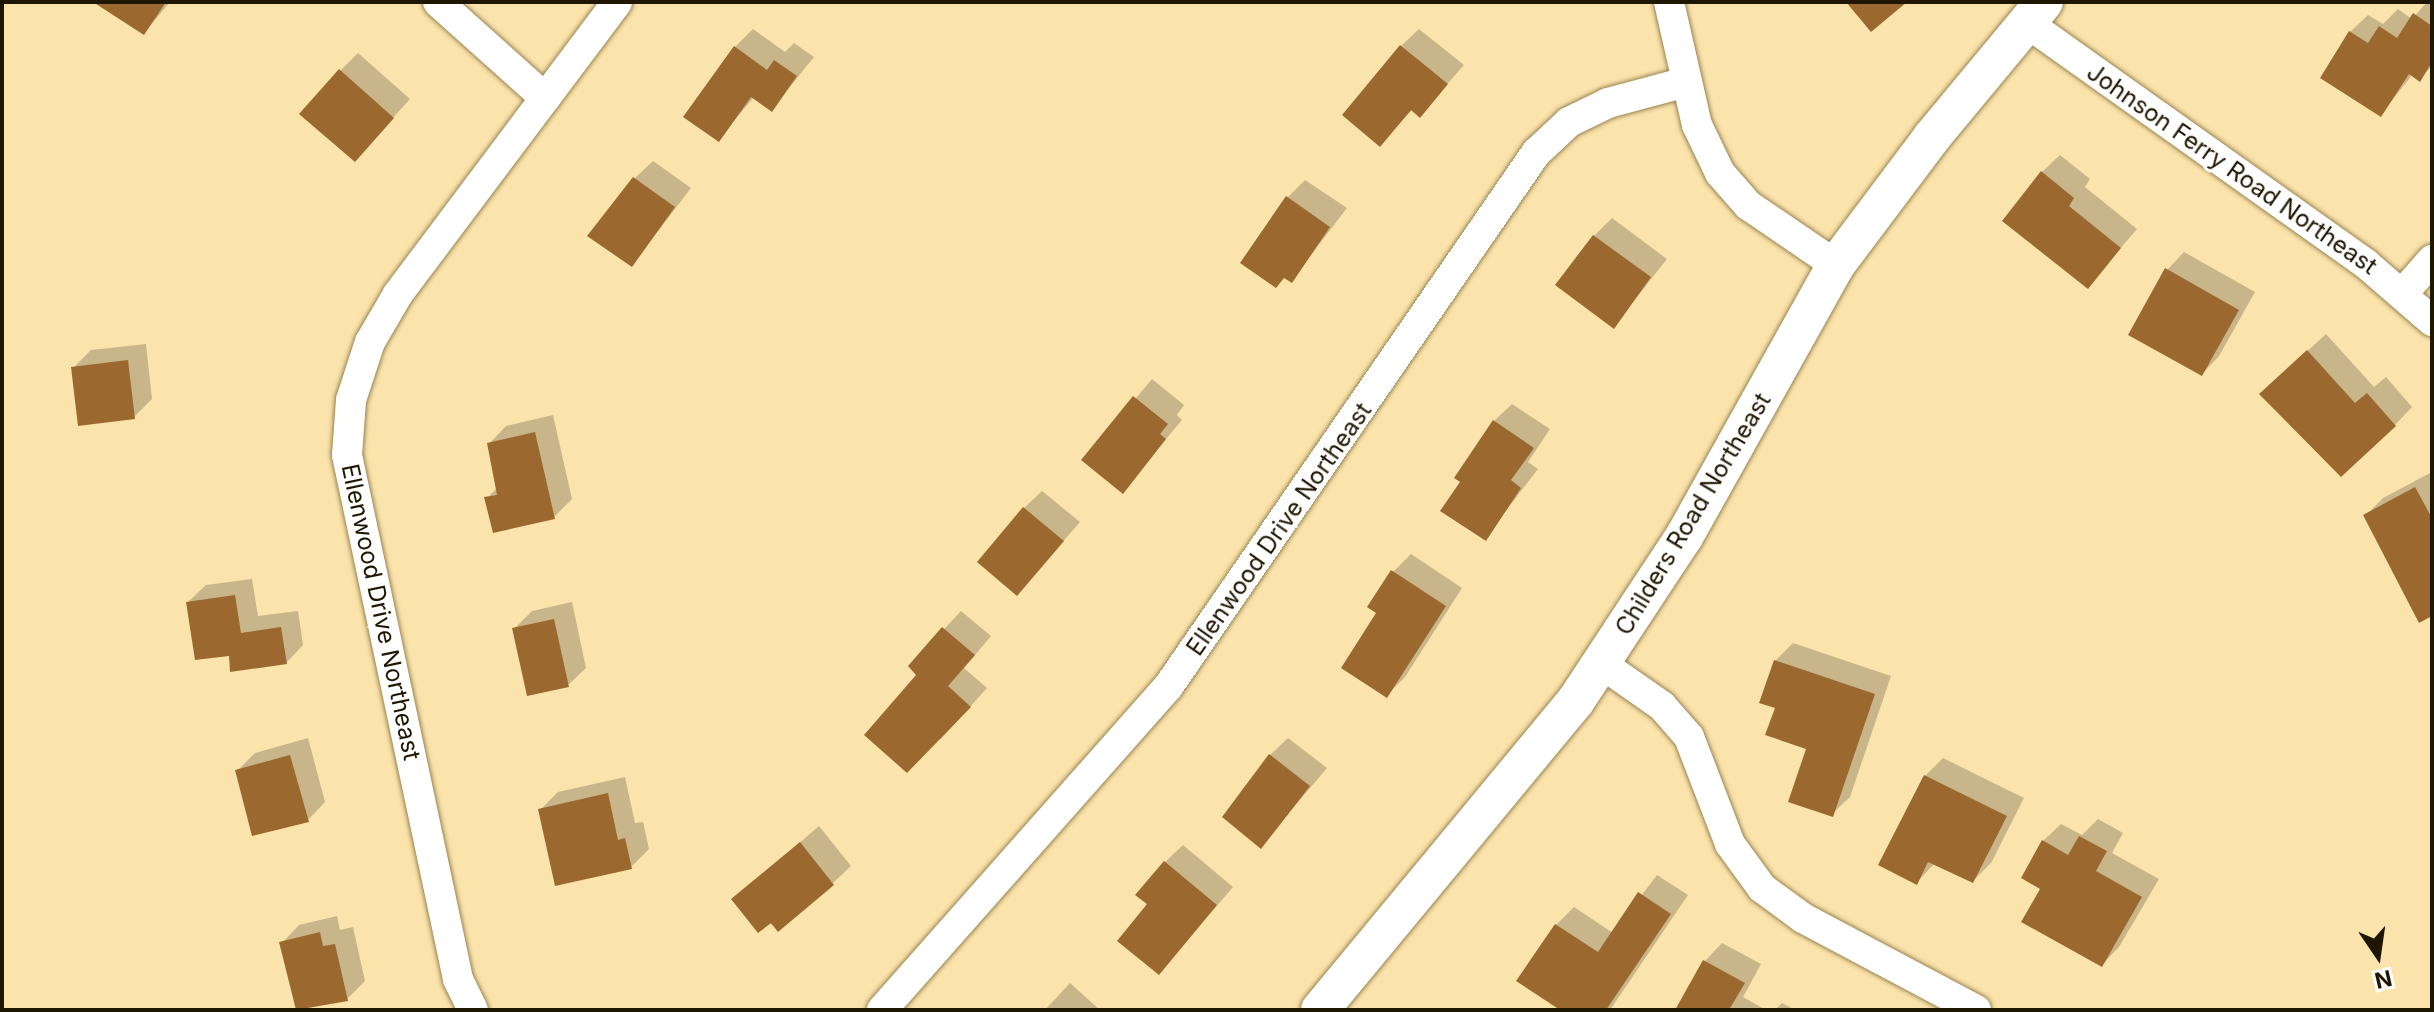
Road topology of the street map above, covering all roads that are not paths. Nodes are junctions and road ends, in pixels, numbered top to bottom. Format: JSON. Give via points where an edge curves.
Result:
{"nodes":[{"id":1,"x":438,"y":2,"type":"edge"},
{"id":2,"x":617,"y":2,"type":"edge"},
{"id":3,"x":1669,"y":2,"type":"edge"},
{"id":4,"x":2036,"y":12,"type":"edge"},
{"id":5,"x":1686,"y":82,"type":"junction"},
{"id":6,"x":545,"y":98,"type":"junction"},
{"id":7,"x":2432,"y":260,"type":"edge"},
{"id":8,"x":1836,"y":265,"type":"junction"},
{"id":9,"x":2404,"y":292,"type":"junction"},
{"id":10,"x":2432,"y":321,"type":"edge"},
{"id":11,"x":1602,"y":664,"type":"junction"},
{"id":12,"x":473,"y":1010,"type":"edge"},
{"id":13,"x":882,"y":1010,"type":"edge"},
{"id":14,"x":1320,"y":1010,"type":"edge"},
{"id":15,"x":1976,"y":1010,"type":"edge"}],
"edges":[{"from":1,"to":6,"type":"street"},
{"from":2,"to":6,"type":"street","name":"Ellenwood Drive Northeast"},
{"from":3,"to":5,"type":"street"},
{"from":4,"to":8,"type":"street","name":"Childers Road Northeast","via":[[1932,137]]},
{"from":4,"to":9,"type":"street","name":"Johnson Ferry Road Northeast"},
{"from":5,"to":8,"type":"street","via":[[1697,125],[1720,173],[1748,205]]},
{"from":5,"to":13,"type":"street","name":"Ellenwood Drive Northeast","via":[[1608,103],[1569,122],[1536,153],[1168,687]]},
{"from":6,"to":12,"type":"street","name":"Ellenwood Drive Northeast","via":[[398,294],[370,342],[351,400],[347,455],[458,979]]},
{"from":7,"to":9,"type":"street"},
{"from":8,"to":11,"type":"street","name":"Childers Road Northeast","via":[[1684,537]]},
{"from":9,"to":10,"type":"street","name":"Johnson Ferry Road Northeast"},
{"from":11,"to":14,"type":"street","name":"Childers Road Northeast"},
{"from":11,"to":15,"type":"street","via":[[1662,706],[1689,737],[1730,844],[1762,888],[1803,918]]}]}
